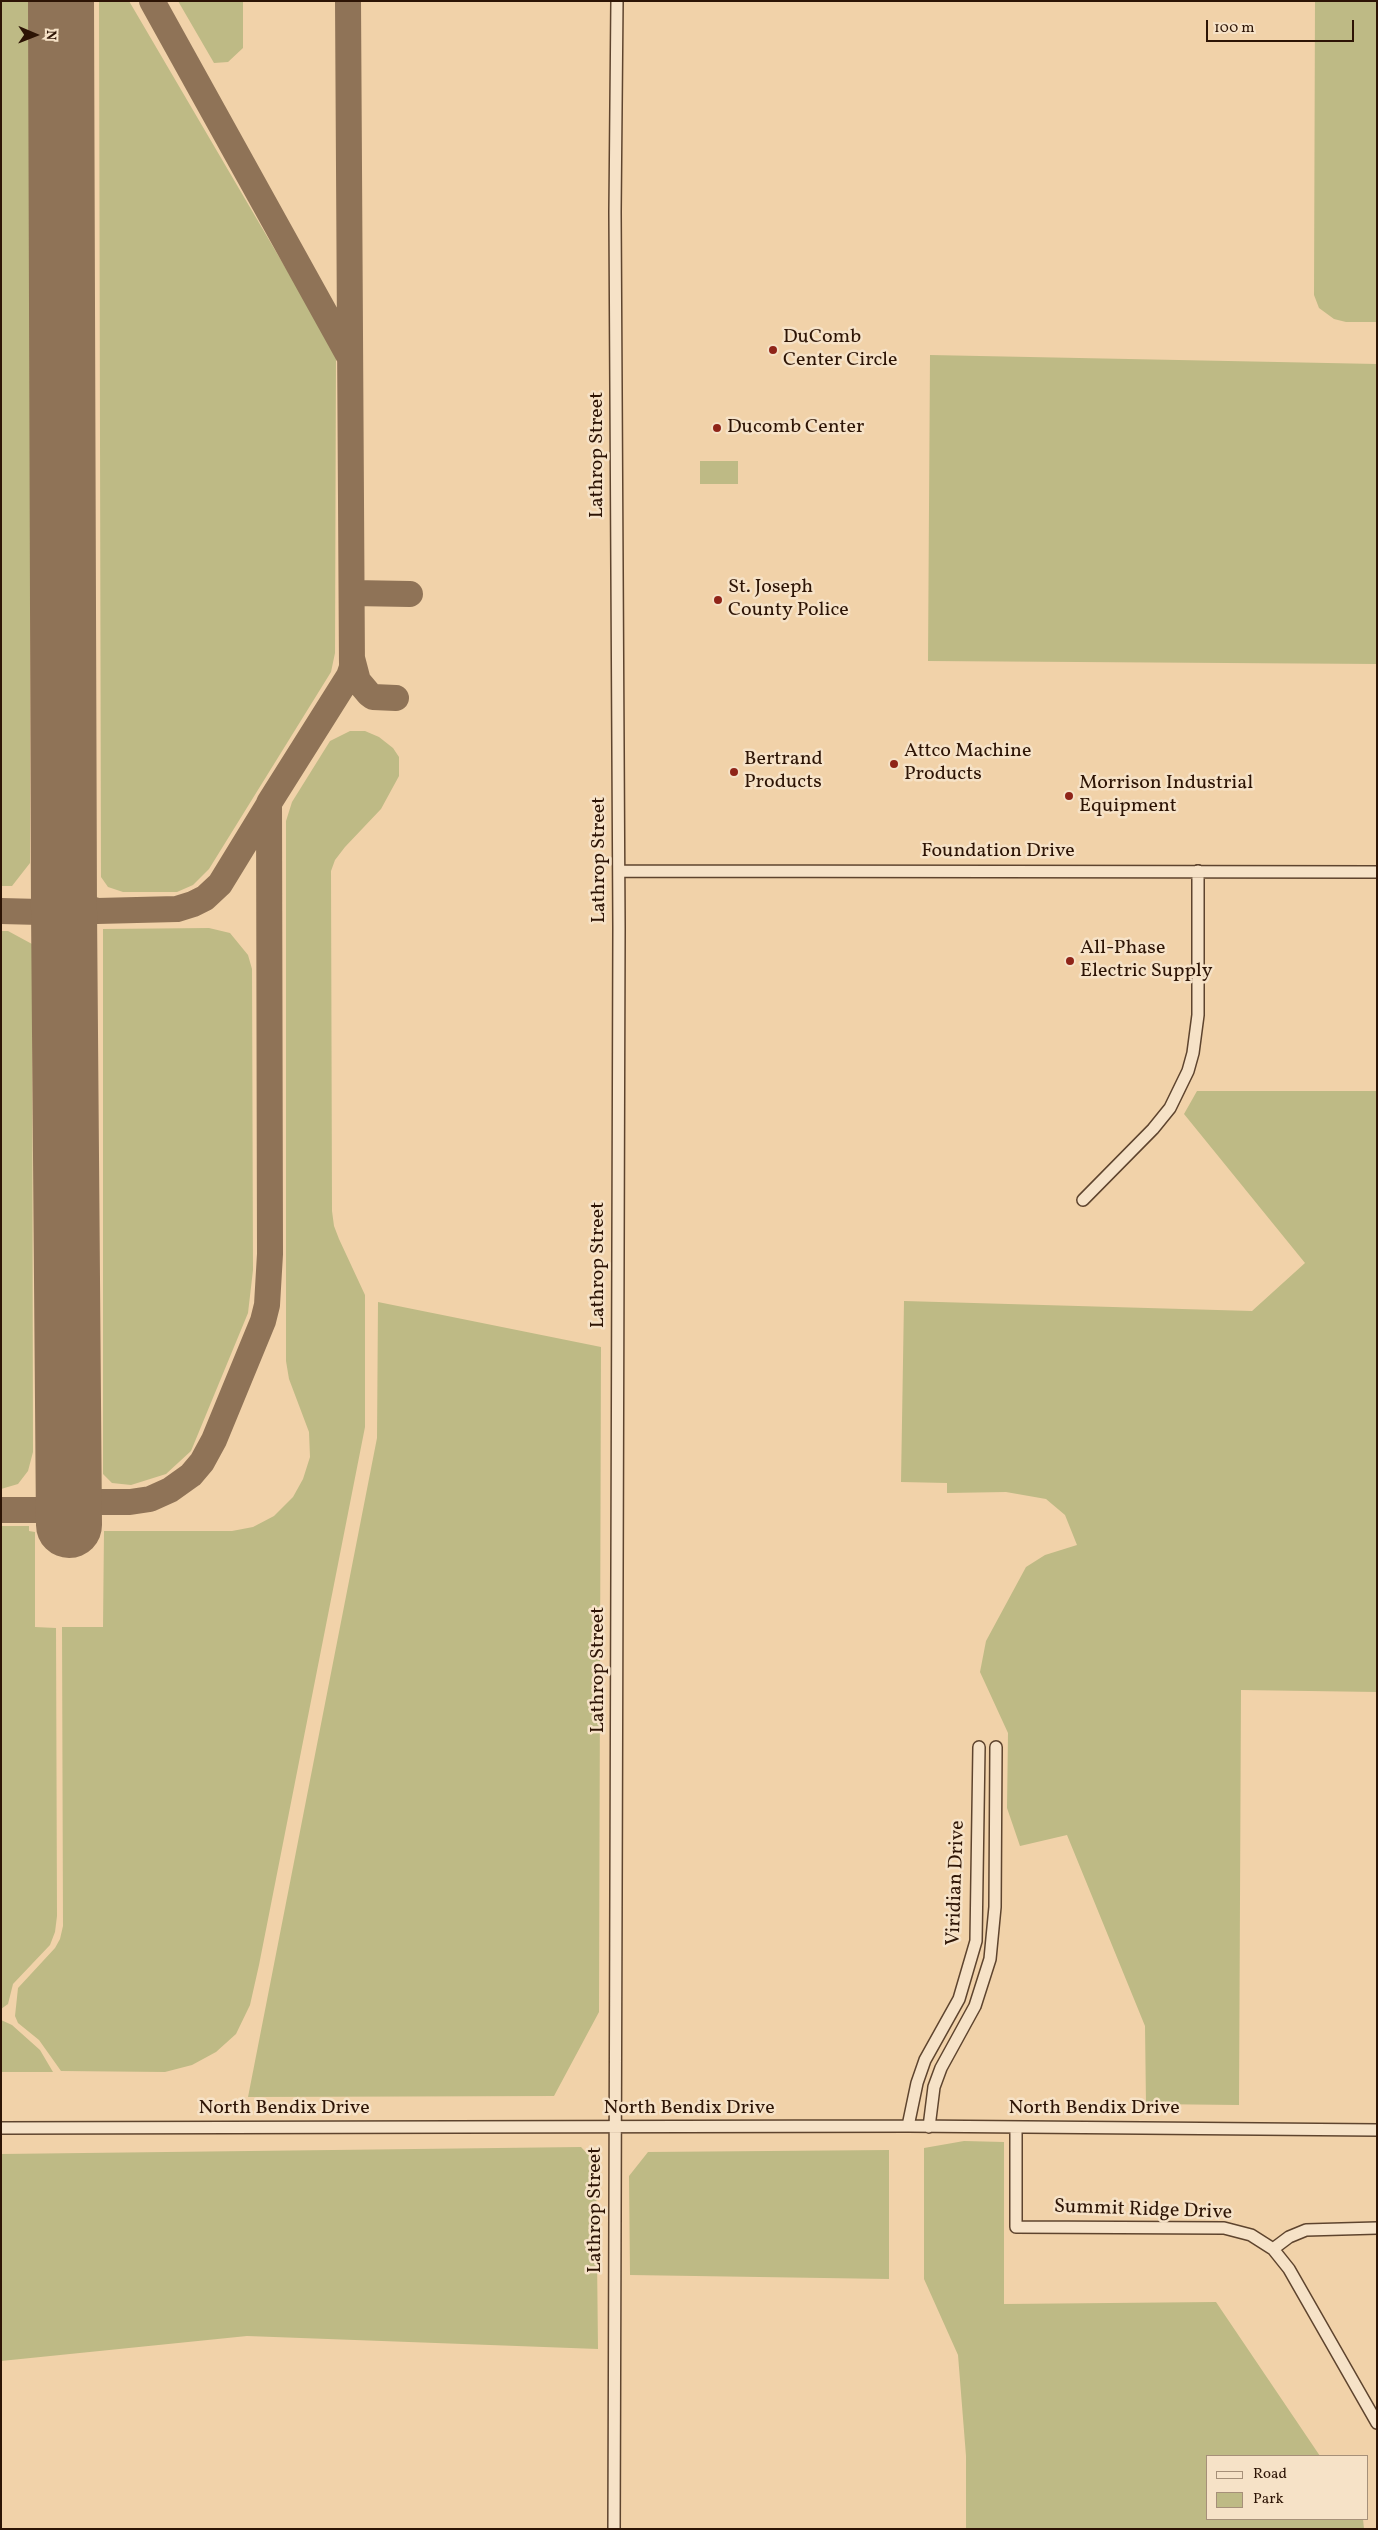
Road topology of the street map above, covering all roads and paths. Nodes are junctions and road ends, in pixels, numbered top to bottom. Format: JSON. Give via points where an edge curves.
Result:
{"nodes":[{"id":1,"x":617,"y":1,"type":"edge"},
{"id":2,"x":618,"y":871,"type":"junction"},
{"id":3,"x":1198,"y":871,"type":"junction"},
{"id":4,"x":1377,"y":872,"type":"edge"},
{"id":5,"x":1083,"y":1200,"type":"dead end"},
{"id":6,"x":979,"y":1747,"type":"dead end"},
{"id":7,"x":996,"y":1747,"type":"dead end"},
{"id":8,"x":908,"y":2126,"type":"junction"},
{"id":9,"x":929,"y":2127,"type":"junction"},
{"id":10,"x":1016,"y":2127,"type":"junction"},
{"id":11,"x":1,"y":2128,"type":"edge"},
{"id":12,"x":615,"y":2128,"type":"junction"},
{"id":13,"x":1377,"y":2130,"type":"edge"},
{"id":14,"x":1377,"y":2228,"type":"edge"},
{"id":15,"x":1273,"y":2249,"type":"junction"},
{"id":16,"x":1377,"y":2423,"type":"edge"},
{"id":17,"x":614,"y":2529,"type":"edge"}],
"edges":[{"from":1,"to":2,"type":"street","name":"Lathrop Street"},
{"from":2,"to":3,"type":"street","name":"Foundation Drive"},
{"from":2,"to":12,"type":"street","name":"Lathrop Street"},
{"from":3,"to":4,"type":"street","name":"Foundation Drive"},
{"from":3,"to":5,"type":"street","via":[[1198,1015],[1188,1071],[1170,1108],[1154,1129]]},
{"from":6,"to":8,"type":"street","name":"Viridian Drive","via":[[976,1941],[959,1999],[925,2060]]},
{"from":7,"to":9,"type":"street","name":"Viridian Drive","via":[[995,1907],[990,1958],[975,2006],[934,2087]]},
{"from":8,"to":9,"type":"street","name":"North Bendix Drive"},
{"from":8,"to":12,"type":"street","name":"North Bendix Drive"},
{"from":9,"to":10,"type":"street","name":"North Bendix Drive"},
{"from":10,"to":13,"type":"street","name":"North Bendix Drive"},
{"from":10,"to":15,"type":"street","name":"Summit Ridge Drive","via":[[1016,2227],[1224,2228],[1251,2235]]},
{"from":11,"to":12,"type":"street","name":"North Bendix Drive"},
{"from":12,"to":17,"type":"street","name":"Lathrop Street"},
{"from":14,"to":15,"type":"street","via":[[1306,2230]]},
{"from":15,"to":16,"type":"street","name":"Summit Ridge Drive","via":[[1289,2269]]}]}
